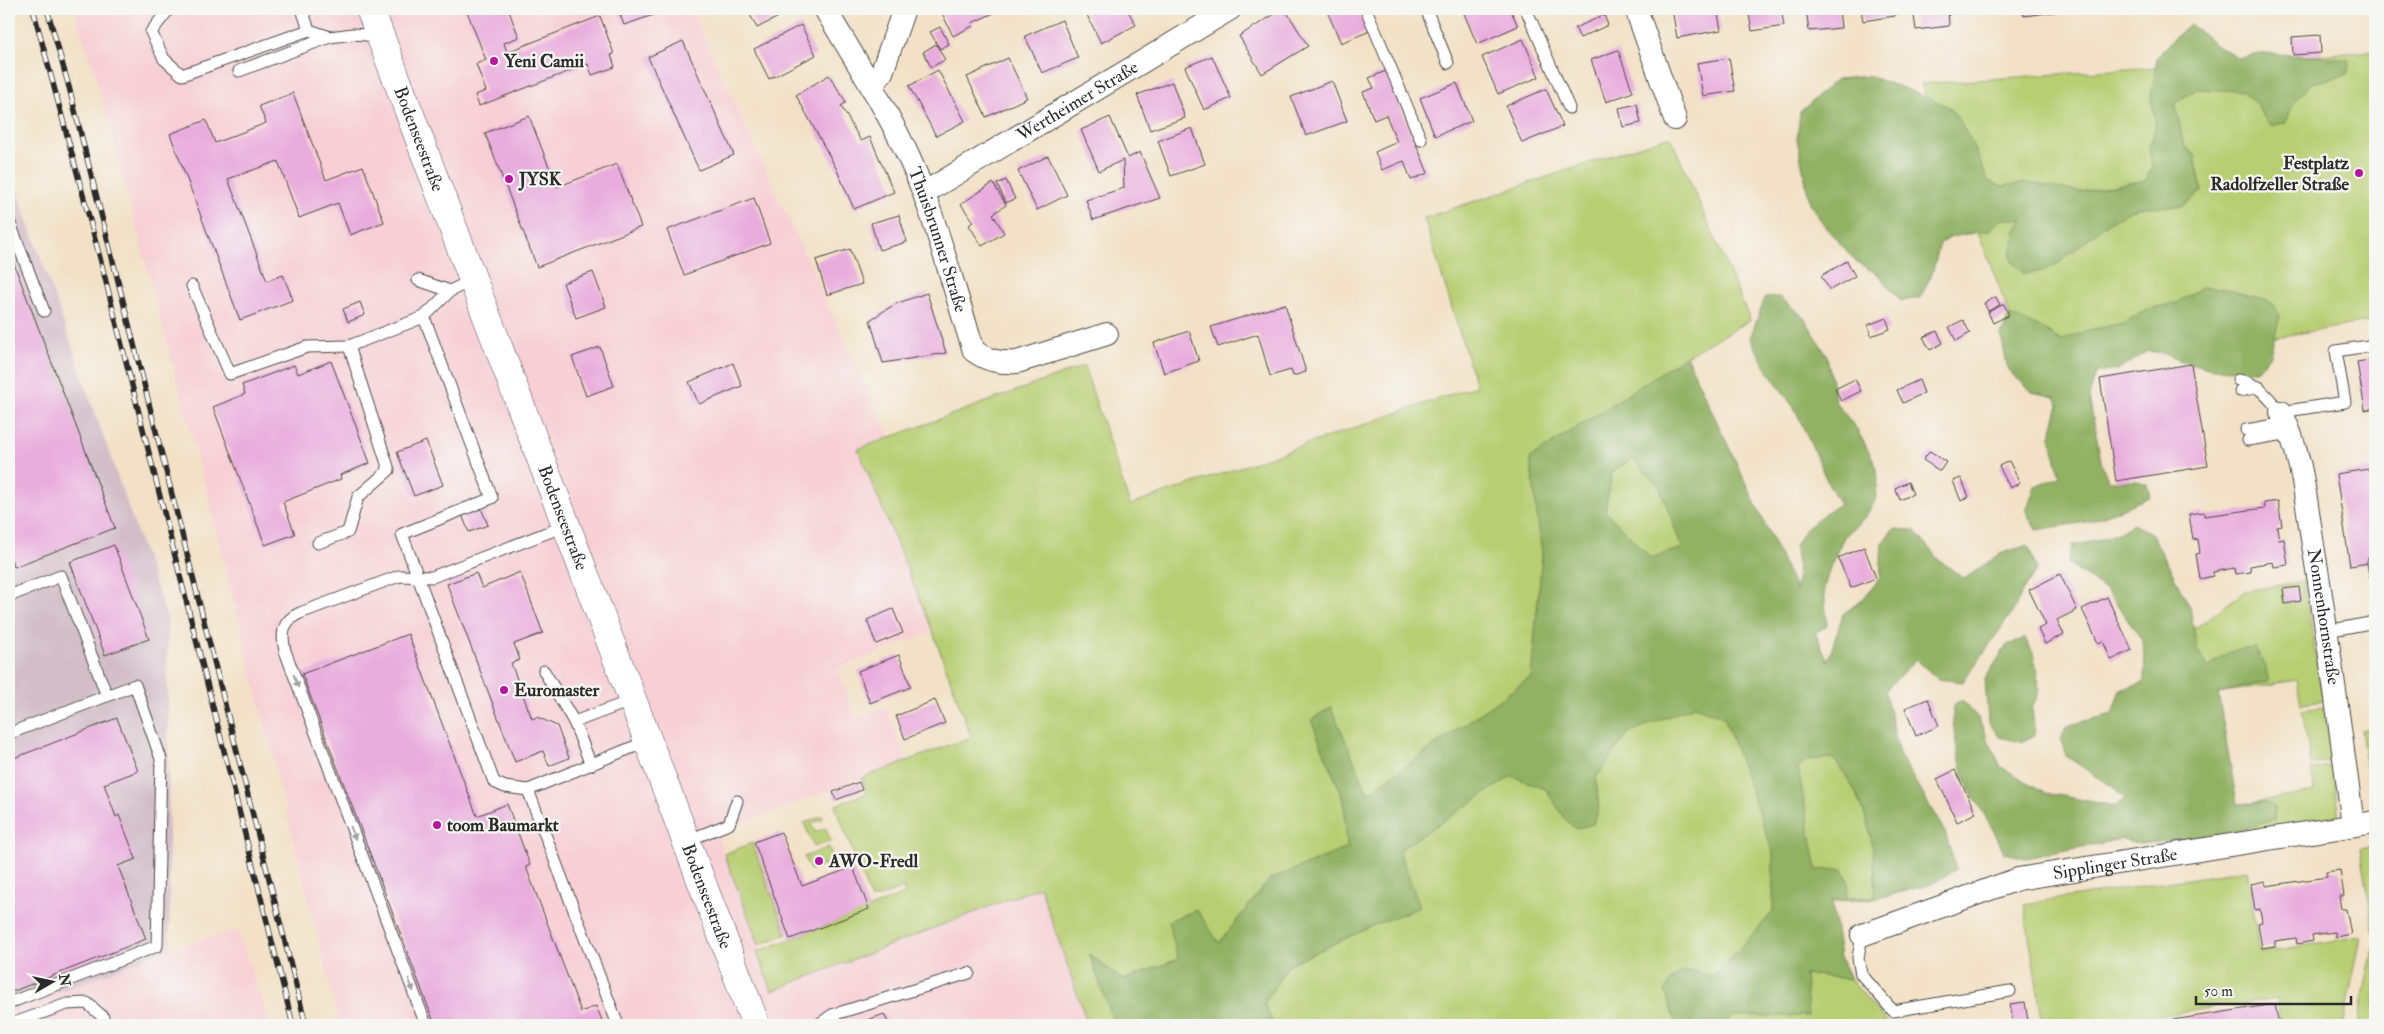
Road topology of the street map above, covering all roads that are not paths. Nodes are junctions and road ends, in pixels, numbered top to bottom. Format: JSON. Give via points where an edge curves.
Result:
{"nodes":[{"id":1,"x":169,"y":9,"type":"edge"},
{"id":2,"x":302,"y":9,"type":"edge"},
{"id":3,"x":370,"y":9,"type":"edge"},
{"id":4,"x":825,"y":9,"type":"edge"},
{"id":5,"x":904,"y":9,"type":"edge"},
{"id":6,"x":1230,"y":9,"type":"edge"},
{"id":7,"x":1366,"y":9,"type":"edge"},
{"id":8,"x":1426,"y":9,"type":"edge"},
{"id":9,"x":1526,"y":9,"type":"edge"},
{"id":10,"x":1636,"y":9,"type":"edge"},
{"id":11,"x":309,"y":30,"type":"junction"},
{"id":12,"x":379,"y":36,"type":"junction"},
{"id":13,"x":330,"y":37,"type":"junction"},
{"id":14,"x":1448,"y":63,"type":"dead end"},
{"id":15,"x":239,"y":71,"type":"dead end"},
{"id":16,"x":872,"y":88,"type":"junction"},
{"id":17,"x":1569,"y":108,"type":"dead end"},
{"id":18,"x":1675,"y":119,"type":"dead end"},
{"id":19,"x":1421,"y":140,"type":"dead end"},
{"id":20,"x":924,"y":193,"type":"junction"},
{"id":21,"x":9,"y":221,"type":"edge"},
{"id":22,"x":418,"y":280,"type":"dead end"},
{"id":23,"x":462,"y":285,"type":"junction"},
{"id":24,"x":192,"y":286,"type":"dead end"},
{"id":25,"x":44,"y":311,"type":"dead end"},
{"id":26,"x":424,"y":317,"type":"junction"},
{"id":27,"x":1108,"y":334,"type":"dead end"},
{"id":28,"x":2375,"y":345,"type":"edge"},
{"id":29,"x":349,"y":346,"type":"junction"},
{"id":30,"x":2239,"y":385,"type":"dead end"},
{"id":31,"x":2286,"y":423,"type":"junction"},
{"id":32,"x":2247,"y":435,"type":"dead end"},
{"id":33,"x":566,"y":525,"type":"junction"},
{"id":34,"x":318,"y":543,"type":"dead end"},
{"id":35,"x":2373,"y":562,"type":"dead end"},
{"id":36,"x":2375,"y":575,"type":"edge"},
{"id":37,"x":416,"y":577,"type":"junction"},
{"id":38,"x":9,"y":596,"type":"edge"},
{"id":39,"x":2375,"y":622,"type":"edge"},
{"id":40,"x":2327,"y":631,"type":"junction"},
{"id":41,"x":544,"y":671,"type":"dead end"},
{"id":42,"x":107,"y":696,"type":"junction"},
{"id":43,"x":632,"y":700,"type":"junction"},
{"id":44,"x":574,"y":722,"type":"junction"},
{"id":45,"x":10,"y":729,"type":"edge"},
{"id":46,"x":648,"y":742,"type":"junction"},
{"id":47,"x":591,"y":765,"type":"junction"},
{"id":48,"x":528,"y":790,"type":"junction"},
{"id":49,"x":737,"y":802,"type":"dead end"},
{"id":50,"x":2364,"y":824,"type":"edge"},
{"id":51,"x":686,"y":840,"type":"junction"},
{"id":52,"x":1862,"y":935,"type":"joint"},
{"id":53,"x":969,"y":973,"type":"dead end"},
{"id":54,"x":2010,"y":992,"type":"dead end"},
{"id":55,"x":9,"y":1003,"type":"edge"},
{"id":56,"x":103,"y":1017,"type":"dead end"},
{"id":57,"x":9,"y":1025,"type":"edge"},
{"id":58,"x":426,"y":1025,"type":"edge"},
{"id":59,"x":618,"y":1025,"type":"edge"},
{"id":60,"x":756,"y":1025,"type":"edge"},
{"id":61,"x":818,"y":1025,"type":"edge"}],
"edges":[{"from":1,"to":11,"type":"lane","via":[[151,32],[164,59],[182,75]]},
{"from":2,"to":11,"type":"lane"},
{"from":3,"to":12,"type":"main road","name":"Bodenseestraße"},
{"from":4,"to":16,"type":"street","name":"Thuisbrunner Straße"},
{"from":5,"to":16,"type":"street","via":[[882,72]]},
{"from":6,"to":20,"type":"street","name":"Wertheimer Straße"},
{"from":7,"to":19,"type":"lane"},
{"from":8,"to":14,"type":"lane"},
{"from":9,"to":17,"type":"lane"},
{"from":10,"to":18,"type":"street"},
{"from":11,"to":13,"type":"lane"},
{"from":12,"to":13,"type":"lane","via":[[353,34]]},
{"from":12,"to":23,"type":"main road","name":"Bodenseestraße"},
{"from":13,"to":15,"type":"lane"},
{"from":16,"to":20,"type":"street","name":"Thuisbrunner Straße"},
{"from":20,"to":27,"type":"street","name":"Thuisbrunner Straße","via":[[974,351],[986,359],[1017,362]]},
{"from":21,"to":25,"type":"lane"},
{"from":22,"to":23,"type":"lane"},
{"from":23,"to":26,"type":"lane"},
{"from":23,"to":33,"type":"main road","name":"Bodenseestraße"},
{"from":24,"to":29,"type":"lane","via":[[230,374],[307,347]]},
{"from":26,"to":29,"type":"lane"},
{"from":26,"to":37,"type":"lane","via":[[492,498],[402,534]]},
{"from":28,"to":31,"type":"lane","via":[[2336,351],[2345,402]]},
{"from":29,"to":34,"type":"lane","via":[[389,470],[358,497],[348,532]]},
{"from":30,"to":31,"type":"lane","via":[[2250,382],[2259,387]]},
{"from":31,"to":32,"type":"lane"},
{"from":31,"to":40,"type":"street","name":"Nonnenhornstraße","via":[[2300,464]]},
{"from":33,"to":37,"type":"lane","via":[[432,576]]},
{"from":33,"to":43,"type":"main road","name":"Bodenseestraße"},
{"from":35,"to":36,"type":"lane"},
{"from":37,"to":48,"type":"lane","via":[[494,782]]},
{"from":37,"to":58,"type":"lane","one_way":true,"via":[[388,579],[290,617],[282,635],[285,651]]},
{"from":38,"to":42,"type":"lane","via":[[62,576]]},
{"from":39,"to":40,"type":"lane"},
{"from":40,"to":50,"type":"street","name":"Nonnenhornstraße"},
{"from":41,"to":44,"type":"lane"},
{"from":42,"to":45,"type":"lane"},
{"from":42,"to":55,"type":"lane","via":[[135,685],[161,759],[157,946]]},
{"from":43,"to":44,"type":"lane"},
{"from":43,"to":46,"type":"main road","name":"Bodenseestraße"},
{"from":44,"to":47,"type":"lane"},
{"from":46,"to":47,"type":"lane"},
{"from":46,"to":51,"type":"main road","name":"Bodenseestraße"},
{"from":47,"to":48,"type":"lane"},
{"from":48,"to":59,"type":"lane"},
{"from":49,"to":51,"type":"lane","via":[[729,824]]},
{"from":50,"to":52,"type":"street","name":"Sipplinger Straße","via":[[2018,879]]},
{"from":51,"to":60,"type":"main road","name":"Bodenseestraße"},
{"from":52,"to":54,"type":"lane","via":[[1858,958],[1861,974],[1893,1011]]},
{"from":53,"to":61,"type":"lane","via":[[832,1015]]},
{"from":56,"to":57,"type":"lane","via":[[87,1003],[67,1004]]}]}
